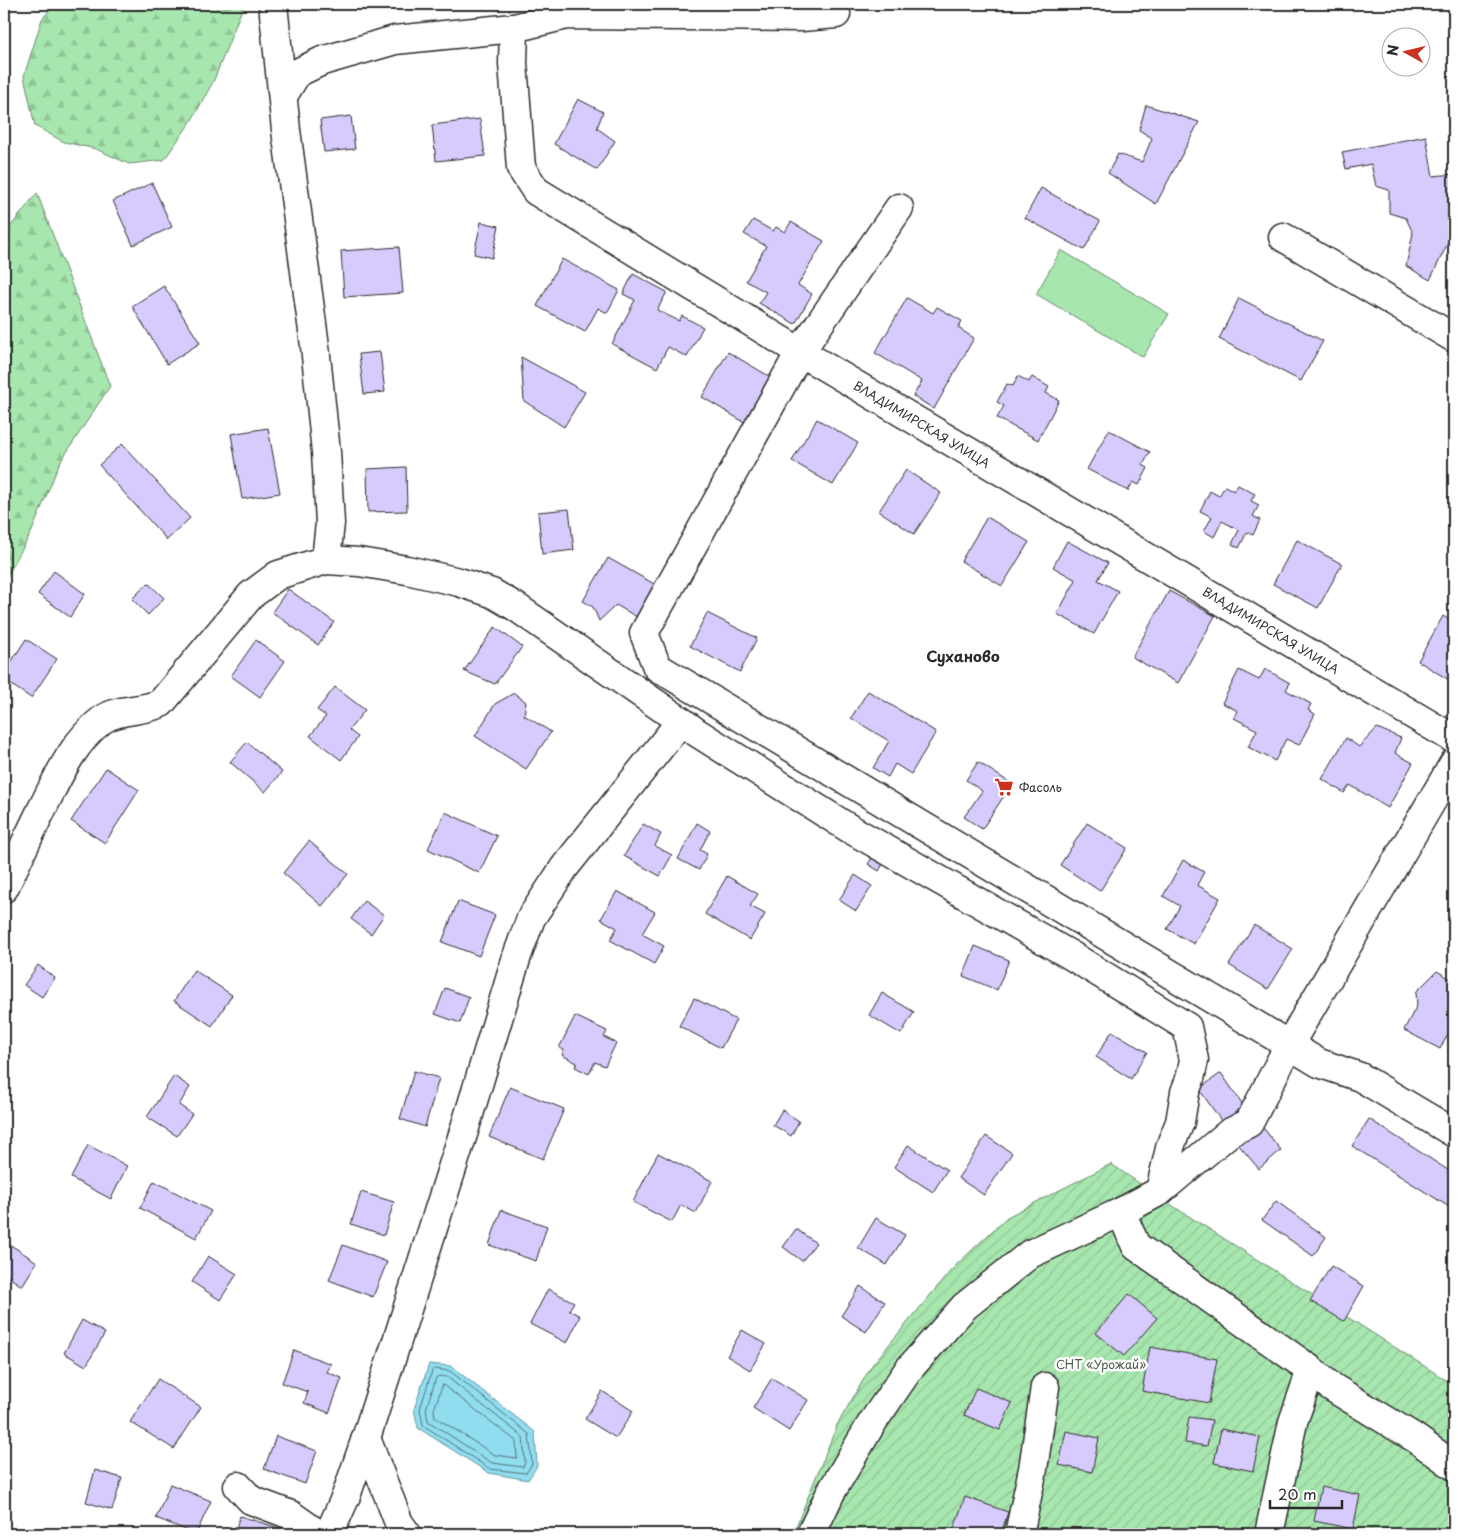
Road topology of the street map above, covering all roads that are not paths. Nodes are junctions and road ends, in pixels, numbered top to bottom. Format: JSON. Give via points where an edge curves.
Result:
{"nodes":[{"id":1,"x":273,"y":4,"type":"edge"},
{"id":2,"x":836,"y":14,"type":"dead end"},
{"id":3,"x":514,"y":28,"type":"junction"},
{"id":4,"x":283,"y":96,"type":"junction"},
{"id":5,"x":899,"y":208,"type":"dead end"},
{"id":6,"x":1283,"y":237,"type":"dead end"},
{"id":7,"x":1454,"y":338,"type":"edge"},
{"id":8,"x":800,"y":352,"type":"junction"},
{"id":9,"x":326,"y":560,"type":"junction"},
{"id":10,"x":682,"y":721,"type":"junction"},
{"id":11,"x":1454,"y":739,"type":"edge"},
{"id":12,"x":1454,"y":763,"type":"edge"},
{"id":13,"x":4,"y":888,"type":"edge"},
{"id":14,"x":1289,"y":1046,"type":"junction"},
{"id":15,"x":1454,"y":1134,"type":"edge"},
{"id":16,"x":1160,"y":1191,"type":"junction"},
{"id":17,"x":1121,"y":1212,"type":"junction"},
{"id":18,"x":1312,"y":1370,"type":"junction"},
{"id":19,"x":1045,"y":1387,"type":"dead end"},
{"id":20,"x":366,"y":1438,"type":"junction"},
{"id":21,"x":1454,"y":1466,"type":"edge"},
{"id":22,"x":238,"y":1486,"type":"dead end"},
{"id":23,"x":318,"y":1534,"type":"edge"},
{"id":24,"x":329,"y":1534,"type":"edge"},
{"id":25,"x":406,"y":1534,"type":"edge"},
{"id":26,"x":811,"y":1534,"type":"edge"},
{"id":27,"x":1019,"y":1534,"type":"edge"},
{"id":28,"x":1268,"y":1534,"type":"edge"}],
"edges":[{"from":1,"to":4,"type":"street"},
{"from":2,"to":3,"type":"street","via":[[802,17],[567,15]]},
{"from":3,"to":4,"type":"street","via":[[395,40],[297,72]]},
{"from":3,"to":8,"type":"street","name":"ВЛАДИМИРСКАЯ УЛИЦА","via":[[513,63],[521,168],[536,191]]},
{"from":4,"to":9,"type":"street","via":[[326,452],[330,523]]},
{"from":5,"to":8,"type":"street"},
{"from":6,"to":7,"type":"street"},
{"from":8,"to":11,"type":"street","name":"ВЛАДИМИРСКАЯ УЛИЦА"},
{"from":8,"to":14,"type":"street","via":[[644,633],[657,667]]},
{"from":9,"to":10,"type":"street","via":[[407,570],[492,593]]},
{"from":9,"to":13,"type":"street","via":[[278,575],[251,596],[161,703],[103,719],[80,742],[60,773]]},
{"from":10,"to":16,"type":"street","via":[[847,828],[1072,956],[1187,1027],[1194,1060]]},
{"from":10,"to":20,"type":"street","via":[[564,868],[531,918]]},
{"from":12,"to":14,"type":"street"},
{"from":14,"to":15,"type":"street","via":[[1319,1063],[1360,1077]]},
{"from":14,"to":16,"type":"street","via":[[1249,1123],[1229,1133]]},
{"from":16,"to":17,"type":"street"},
{"from":17,"to":18,"type":"street","via":[[1136,1246]]},
{"from":17,"to":26,"type":"street","via":[[1030,1254],[964,1307],[909,1369],[872,1423],[831,1492]]},
{"from":18,"to":21,"type":"street","via":[[1330,1386]]},
{"from":18,"to":28,"type":"street","via":[[1293,1422]]},
{"from":19,"to":27,"type":"street"},
{"from":20,"to":24,"type":"street"},
{"from":20,"to":25,"type":"street"},
{"from":22,"to":23,"type":"street","via":[[252,1500],[291,1515]]}]}
